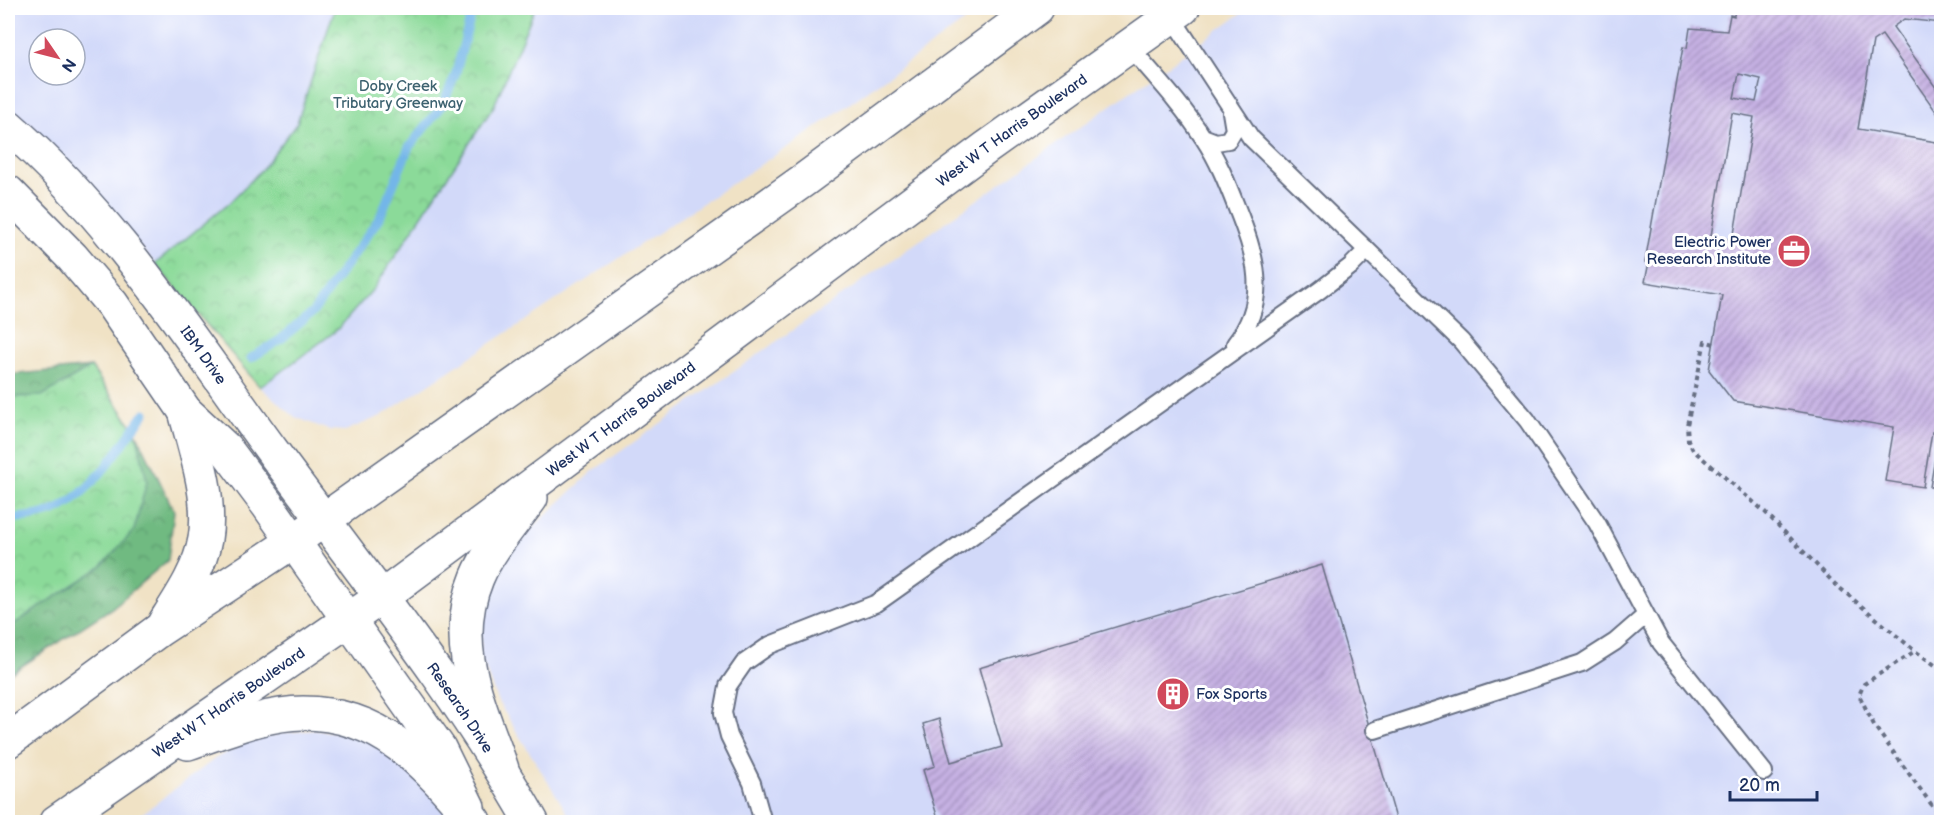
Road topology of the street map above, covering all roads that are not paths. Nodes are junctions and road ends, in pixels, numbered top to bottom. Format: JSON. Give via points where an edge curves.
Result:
{"nodes":[{"id":1,"x":1037,"y":8,"type":"edge"},
{"id":2,"x":1177,"y":12,"type":"edge"},
{"id":3,"x":1129,"y":46,"type":"junction"},
{"id":4,"x":1230,"y":109,"type":"junction"},
{"id":5,"x":8,"y":126,"type":"edge"},
{"id":6,"x":1203,"y":137,"type":"junction"},
{"id":7,"x":8,"y":192,"type":"edge"},
{"id":8,"x":1367,"y":250,"type":"junction"},
{"id":9,"x":1226,"y":356,"type":"junction"},
{"id":10,"x":185,"y":411,"type":"junction"},
{"id":11,"x":548,"y":474,"type":"junction"},
{"id":12,"x":323,"y":520,"type":"junction"},
{"id":13,"x":294,"y":541,"type":"junction"},
{"id":14,"x":383,"y":596,"type":"junction"},
{"id":15,"x":1646,"y":615,"type":"junction"},
{"id":16,"x":348,"y":620,"type":"junction"},
{"id":17,"x":159,"y":630,"type":"junction"},
{"id":18,"x":1375,"y":730,"type":"dead end"},
{"id":19,"x":8,"y":741,"type":"edge"},
{"id":20,"x":161,"y":751,"type":"junction"},
{"id":21,"x":502,"y":769,"type":"junction"},
{"id":22,"x":1764,"y":772,"type":"dead end"},
{"id":23,"x":475,"y":821,"type":"edge"},
{"id":24,"x":56,"y":822,"type":"edge"},
{"id":25,"x":532,"y":822,"type":"edge"},
{"id":26,"x":763,"y":822,"type":"edge"}],
"edges":[{"from":1,"to":12,"type":"main road","via":[[804,180]]},
{"from":2,"to":3,"type":"main road","name":"West W T Harris Boulevard"},
{"from":2,"to":4,"type":"lane"},
{"from":3,"to":6,"type":"lane"},
{"from":3,"to":11,"type":"main road","name":"West W T Harris Boulevard"},
{"from":4,"to":6,"type":"lane","via":[[1234,130],[1228,140],[1216,142]]},
{"from":4,"to":8,"type":"lane","via":[[1274,162]]},
{"from":5,"to":12,"type":"main road","name":"IBM Drive","via":[[70,186],[142,273]]},
{"from":6,"to":9,"type":"lane","via":[[1227,182],[1257,268],[1252,312]]},
{"from":7,"to":10,"type":"main road","via":[[112,304]]},
{"from":8,"to":9,"type":"lane","via":[[1320,290]]},
{"from":8,"to":15,"type":"lane","via":[[1461,341],[1527,420],[1582,497]]},
{"from":9,"to":26,"type":"lane","via":[[877,603],[770,645],[744,663],[728,686],[723,713],[729,736],[752,783]]},
{"from":10,"to":13,"type":"main road","via":[[225,448]]},
{"from":10,"to":17,"type":"main road","via":[[205,501],[206,538],[183,595]]},
{"from":11,"to":14,"type":"main road","name":"West W T Harris Boulevard"},
{"from":11,"to":21,"type":"main road","via":[[483,567],[467,606],[463,634],[468,664]]},
{"from":12,"to":13,"type":"main road"},
{"from":12,"to":14,"type":"main road","name":"IBM Drive"},
{"from":13,"to":16,"type":"main road"},
{"from":13,"to":17,"type":"main road"},
{"from":14,"to":16,"type":"main road","name":"West W T Harris Boulevard"},
{"from":14,"to":21,"type":"main road","name":"Research Drive"},
{"from":15,"to":18,"type":"lane","via":[[1582,663]]},
{"from":15,"to":22,"type":"lane","via":[[1675,663]]},
{"from":16,"to":20,"type":"main road","name":"West W T Harris Boulevard"},
{"from":16,"to":23,"type":"main road","via":[[439,748]]},
{"from":17,"to":19,"type":"main road"},
{"from":20,"to":23,"type":"main road","via":[[259,721],[302,713],[335,716],[394,739],[427,766]]},
{"from":20,"to":24,"type":"main road","name":"West W T Harris Boulevard"},
{"from":21,"to":25,"type":"main road","name":"Research Drive"}]}
